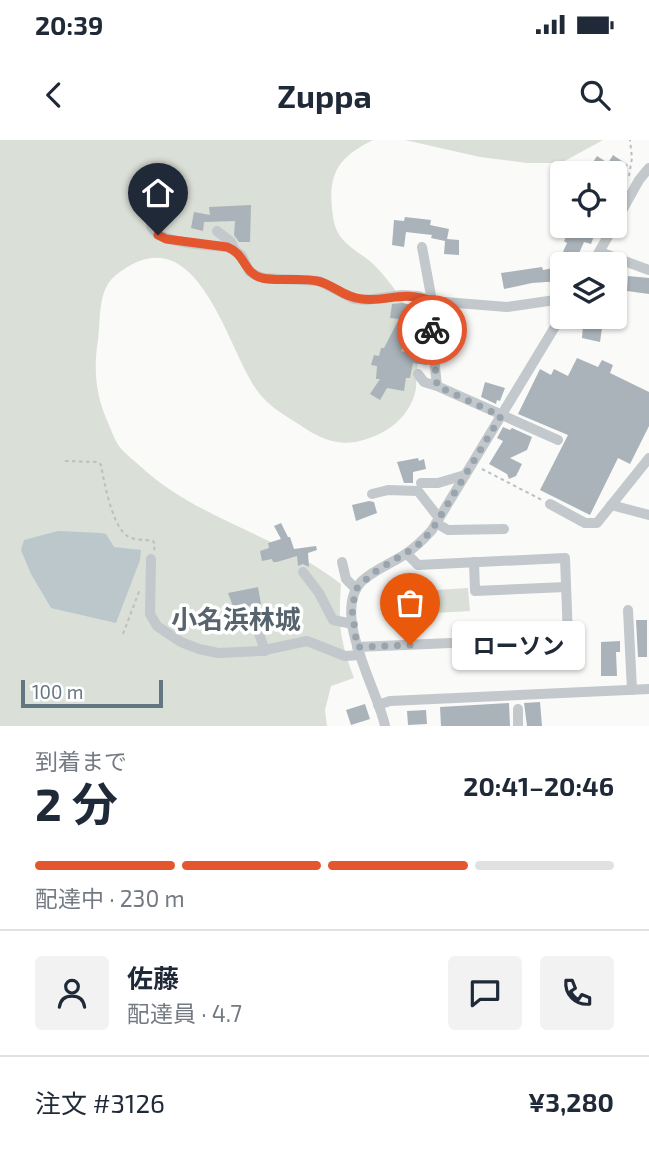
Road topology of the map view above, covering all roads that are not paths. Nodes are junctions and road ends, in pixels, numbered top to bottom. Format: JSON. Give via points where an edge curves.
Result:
{"nodes":[{"id":1,"x":649,"y":167,"type":"edge"},
{"id":2,"x":627,"y":202,"type":"edge"},
{"id":3,"x":151,"y":226,"type":"dead end"},
{"id":4,"x":217,"y":231,"type":"dead end"},
{"id":5,"x":607,"y":238,"type":"edge"},
{"id":6,"x":422,"y":247,"type":"dead end"},
{"id":7,"x":235,"y":250,"type":"junction"},
{"id":8,"x":600,"y":252,"type":"edge"},
{"id":9,"x":627,"y":262,"type":"edge"},
{"id":10,"x":649,"y":270,"type":"edge"},
{"id":11,"x":432,"y":301,"type":"junction"},
{"id":12,"x":550,"y":301,"type":"edge"},
{"id":13,"x":554,"y":329,"type":"edge"},
{"id":14,"x":414,"y":346,"type":"dead end"},
{"id":15,"x":433,"y":351,"type":"junction"},
{"id":16,"x":418,"y":374,"type":"dead end"},
{"id":17,"x":437,"y":386,"type":"junction"},
{"id":18,"x":501,"y":416,"type":"junction"},
{"id":19,"x":558,"y":440,"type":"dead end"},
{"id":20,"x":649,"y":458,"type":"edge"},
{"id":21,"x":465,"y":475,"type":"junction"},
{"id":22,"x":421,"y":483,"type":"dead end"},
{"id":23,"x":372,"y":494,"type":"dead end"},
{"id":24,"x":550,"y":505,"type":"road end"},
{"id":25,"x":611,"y":505,"type":"junction"},
{"id":26,"x":649,"y":515,"type":"edge"},
{"id":27,"x":438,"y":521,"type":"junction"},
{"id":28,"x":504,"y":529,"type":"dead end"},
{"id":29,"x":407,"y":554,"type":"junction"},
{"id":30,"x":151,"y":559,"type":"road end"},
{"id":31,"x":342,"y":562,"type":"dead end"},
{"id":32,"x":474,"y":562,"type":"junction"},
{"id":33,"x":303,"y":572,"type":"dead end"},
{"id":34,"x":566,"y":587,"type":"junction"},
{"id":35,"x":356,"y":589,"type":"junction"},
{"id":36,"x":628,"y":610,"type":"dead end"},
{"id":37,"x":253,"y":616,"type":"dead end"},
{"id":38,"x":353,"y":624,"type":"junction"},
{"id":39,"x":265,"y":651,"type":"junction"},
{"id":40,"x":358,"y":651,"type":"junction"},
{"id":41,"x":649,"y":689,"type":"edge"},
{"id":42,"x":632,"y":690,"type":"junction"},
{"id":43,"x":378,"y":705,"type":"junction"},
{"id":44,"x":517,"y":709,"type":"dead end"},
{"id":45,"x":385,"y":726,"type":"edge"},
{"id":46,"x":518,"y":726,"type":"edge"}],
"edges":[{"from":1,"to":2,"type":"street"},
{"from":3,"to":7,"type":"street","via":[[166,239]]},
{"from":4,"to":7,"type":"street"},
{"from":5,"to":8,"type":"street"},
{"from":6,"to":11,"type":"street"},
{"from":7,"to":11,"type":"street","via":[[249,271],[264,278],[319,281],[354,299],[402,295]]},
{"from":9,"to":10,"type":"street"},
{"from":11,"to":12,"type":"street","via":[[507,307]]},
{"from":11,"to":15,"type":"street"},
{"from":13,"to":18,"type":"street"},
{"from":14,"to":15,"type":"street"},
{"from":15,"to":17,"type":"street"},
{"from":16,"to":17,"type":"street","via":[[424,382]]},
{"from":17,"to":18,"type":"street"},
{"from":18,"to":19,"type":"street"},
{"from":18,"to":21,"type":"street"},
{"from":20,"to":25,"type":"street"},
{"from":21,"to":22,"type":"street"},
{"from":21,"to":27,"type":"street"},
{"from":23,"to":27,"type":"street","via":[[418,491]]},
{"from":24,"to":25,"type":"street","via":[[591,524]]},
{"from":25,"to":26,"type":"street"},
{"from":27,"to":28,"type":"street","via":[[448,530]]},
{"from":27,"to":29,"type":"street"},
{"from":29,"to":32,"type":"street","via":[[418,565]]},
{"from":29,"to":35,"type":"street","via":[[373,573]]},
{"from":30,"to":39,"type":"street","via":[[149,605],[157,626],[199,649]]},
{"from":31,"to":35,"type":"street","via":[[346,579]]},
{"from":32,"to":34,"type":"street","via":[[565,558]]},
{"from":32,"to":34,"type":"street","via":[[475,591]]},
{"from":33,"to":38,"type":"street","via":[[333,621]]},
{"from":34,"to":40,"type":"street","via":[[568,638]]},
{"from":35,"to":38,"type":"street"},
{"from":36,"to":42,"type":"street"},
{"from":37,"to":39,"type":"street"},
{"from":38,"to":40,"type":"street"},
{"from":39,"to":40,"type":"street","via":[[307,641],[345,656]]},
{"from":40,"to":43,"type":"street"},
{"from":41,"to":42,"type":"street"},
{"from":42,"to":43,"type":"street"},
{"from":43,"to":45,"type":"street"},
{"from":44,"to":46,"type":"street"}]}
